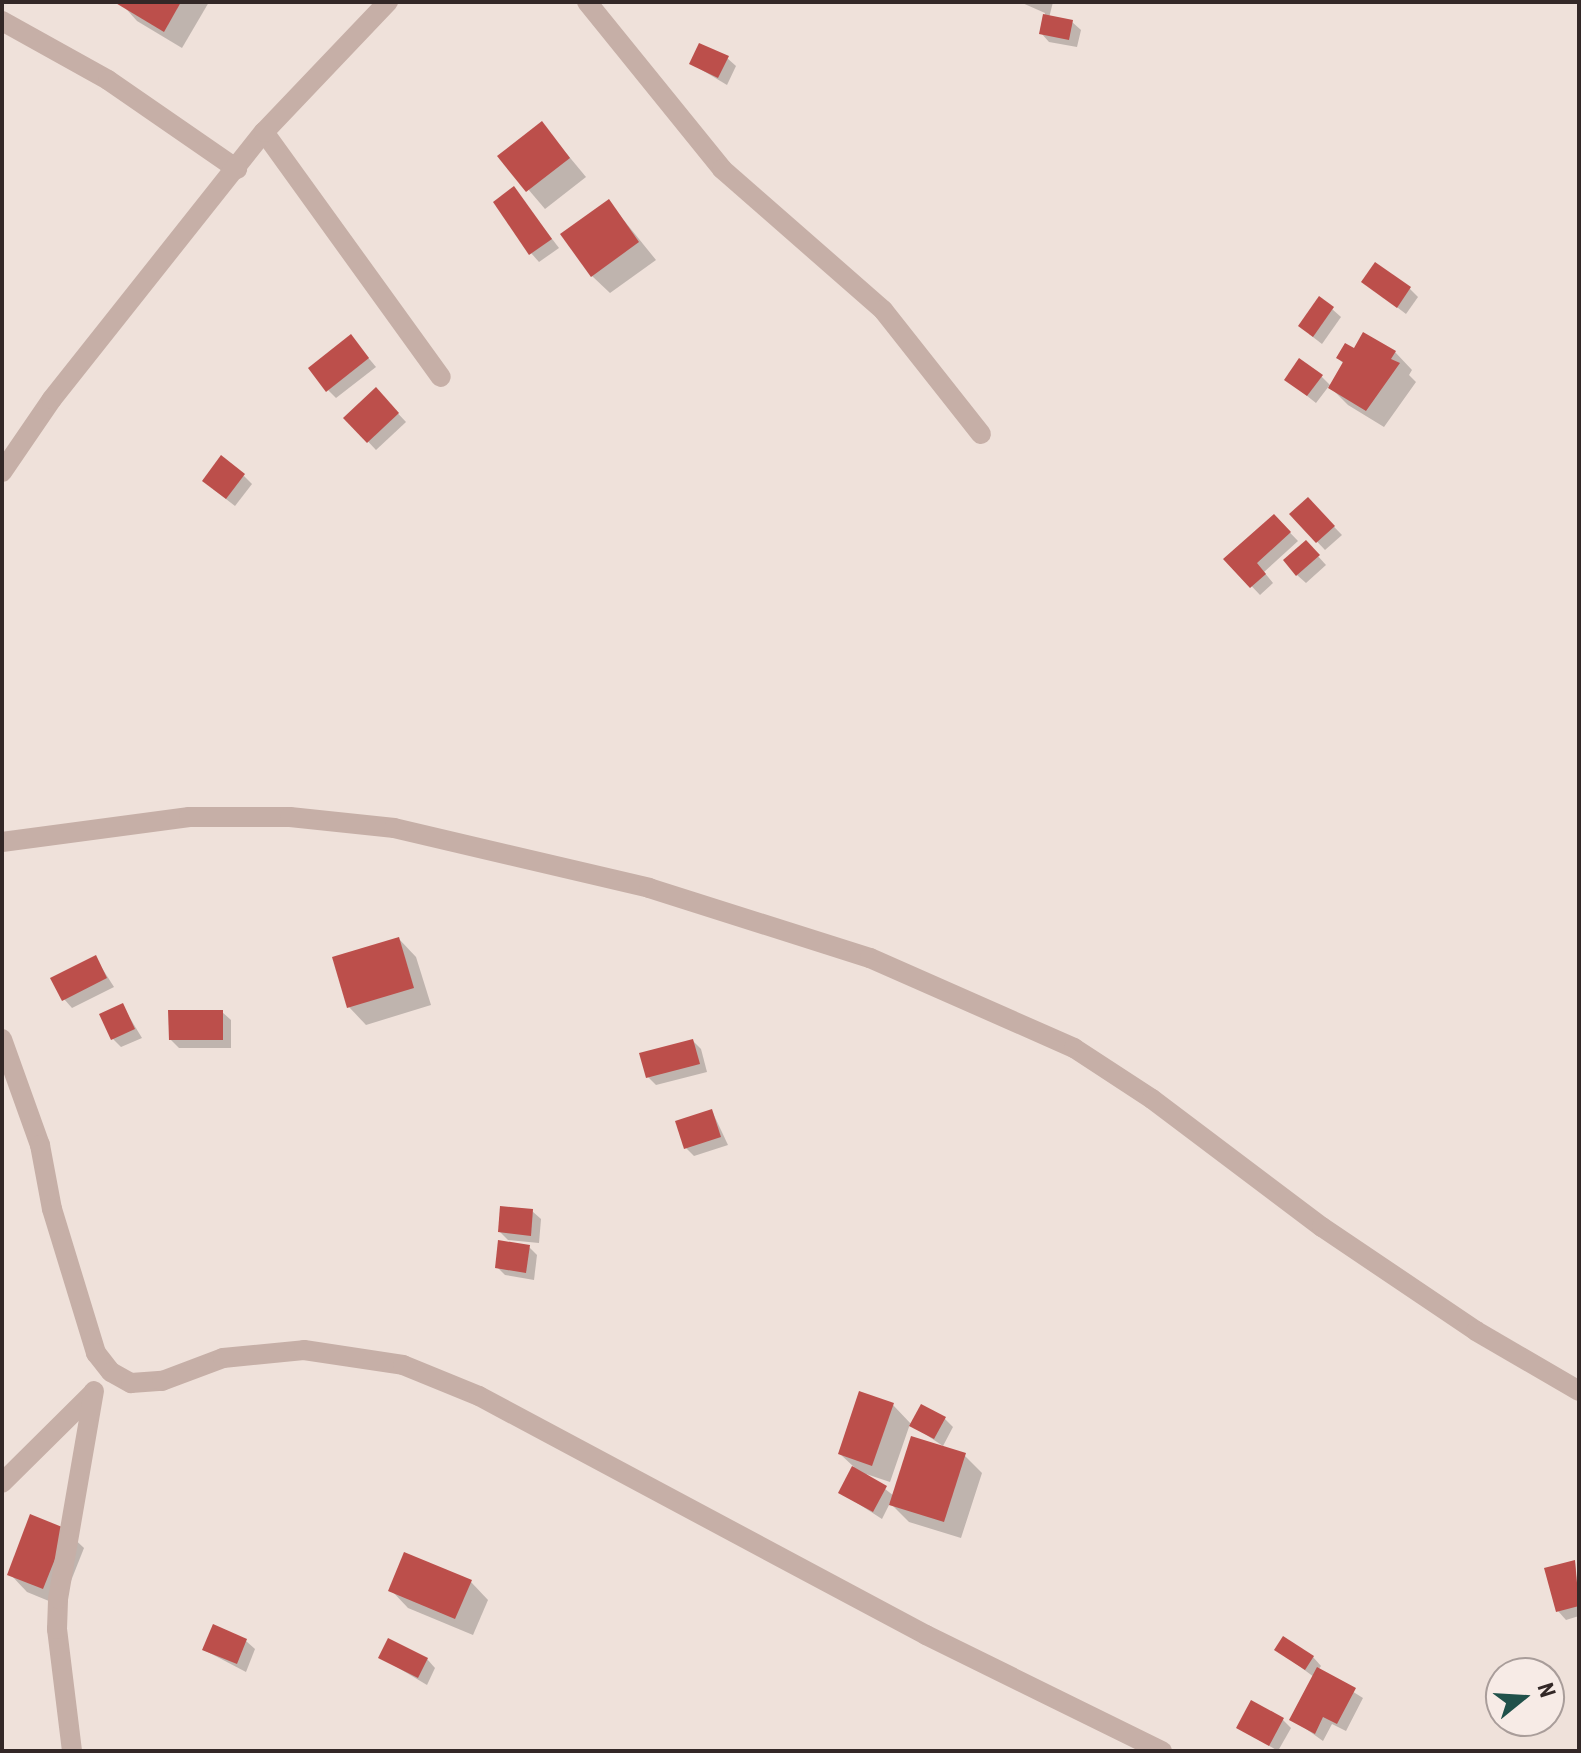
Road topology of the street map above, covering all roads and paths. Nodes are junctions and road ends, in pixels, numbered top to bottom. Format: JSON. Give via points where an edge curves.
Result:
{"nodes":[{"id":1,"x":388,"y":2,"type":"edge"},
{"id":2,"x":587,"y":2,"type":"edge"},
{"id":3,"x":2,"y":21,"type":"edge"},
{"id":4,"x":264,"y":132,"type":"junction"},
{"id":5,"x":237,"y":169,"type":"junction"},
{"id":6,"x":441,"y":377,"type":"dead end"},
{"id":7,"x":981,"y":434,"type":"dead end"},
{"id":8,"x":2,"y":472,"type":"edge"},
{"id":9,"x":2,"y":842,"type":"edge"},
{"id":10,"x":2,"y":1039,"type":"edge"},
{"id":11,"x":111,"y":1372,"type":"junction"},
{"id":12,"x":94,"y":1391,"type":"junction"},
{"id":13,"x":1579,"y":1391,"type":"edge"},
{"id":14,"x":2,"y":1483,"type":"edge"},
{"id":15,"x":72,"y":1751,"type":"edge"},
{"id":16,"x":1162,"y":1751,"type":"edge"}],
"edges":[{"from":1,"to":4,"type":"street"},
{"from":2,"to":7,"type":"street","via":[[722,169],[883,310]]},
{"from":3,"to":5,"type":"street","via":[[108,80]]},
{"from":4,"to":5,"type":"street"},
{"from":4,"to":6,"type":"street"},
{"from":5,"to":8,"type":"street","via":[[52,399]]},
{"from":9,"to":13,"type":"street","via":[[189,817],[290,817],[394,828],[649,888],[870,958],[1074,1048],[1152,1099],[1322,1227],[1476,1331]]},
{"from":10,"to":11,"type":"street","via":[[40,1145],[52,1209],[96,1353]]},
{"from":11,"to":12,"type":"street"},
{"from":11,"to":16,"type":"street","via":[[131,1383],[162,1381],[223,1358],[304,1350],[403,1365],[479,1396],[926,1635]]},
{"from":12,"to":14,"type":"street"},
{"from":12,"to":15,"type":"street","via":[[58,1599]]}]}
